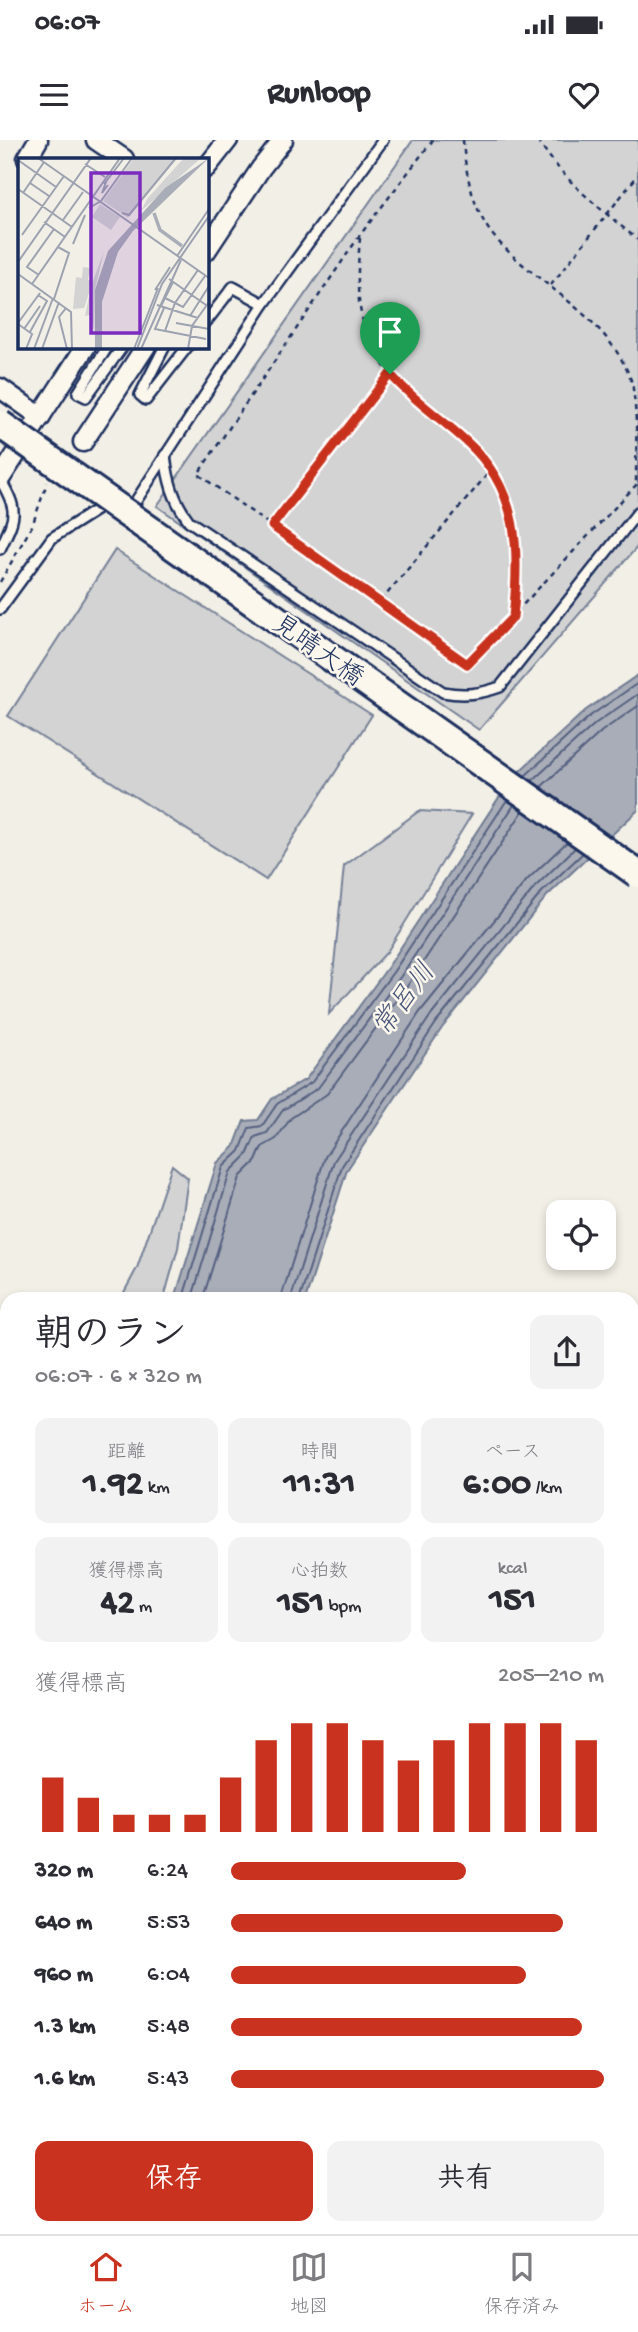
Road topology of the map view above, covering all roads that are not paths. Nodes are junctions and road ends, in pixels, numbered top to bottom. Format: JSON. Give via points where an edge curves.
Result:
{"nodes":[{"id":1,"x":38,"y":140,"type":"edge"},
{"id":2,"x":96,"y":140,"type":"edge"},
{"id":3,"x":228,"y":140,"type":"edge"},
{"id":4,"x":284,"y":140,"type":"edge"},
{"id":5,"x":383,"y":140,"type":"edge"},
{"id":6,"x":28,"y":158,"type":"edge"},
{"id":7,"x":123,"y":158,"type":"edge"},
{"id":8,"x":208,"y":165,"type":"edge"},
{"id":9,"x":208,"y":248,"type":"edge"},
{"id":10,"x":264,"y":304,"type":"junction"},
{"id":11,"x":208,"y":319,"type":"edge"},
{"id":12,"x":85,"y":348,"type":"edge"},
{"id":13,"x":107,"y":348,"type":"edge"},
{"id":14,"x":122,"y":348,"type":"edge"},
{"id":15,"x":145,"y":348,"type":"edge"},
{"id":16,"x":164,"y":348,"type":"edge"},
{"id":17,"x":186,"y":348,"type":"edge"},
{"id":18,"x":0,"y":388,"type":"edge"},
{"id":19,"x":41,"y":417,"type":"junction"},
{"id":20,"x":0,"y":424,"type":"edge"},
{"id":21,"x":83,"y":442,"type":"dead end"},
{"id":22,"x":165,"y":454,"type":"junction"},
{"id":23,"x":3,"y":468,"type":"edge"},
{"id":24,"x":638,"y":512,"type":"edge"},
{"id":25,"x":0,"y":549,"type":"edge"},
{"id":26,"x":0,"y":609,"type":"edge"},
{"id":27,"x":638,"y":874,"type":"edge"}],
"edges":[{"from":1,"to":6,"type":"street"},
{"from":2,"to":7,"type":"street"},
{"from":3,"to":8,"type":"street"},
{"from":4,"to":9,"type":"street"},
{"from":5,"to":10,"type":"lane"},
{"from":10,"to":11,"type":"lane","via":[[233,287]]},
{"from":10,"to":22,"type":"lane"},
{"from":12,"to":19,"type":"street"},
{"from":13,"to":14,"type":"lane","via":[[78,393],[86,397]]},
{"from":15,"to":21,"type":"street"},
{"from":16,"to":17,"type":"lane","via":[[140,395],[146,400]]},
{"from":18,"to":19,"type":"street"},
{"from":19,"to":23,"type":"street"},
{"from":20,"to":27,"type":"main road","name":"見晴大橋","bridge":true},
{"from":22,"to":24,"type":"lane","via":[[168,481],[189,521],[443,692],[459,695],[500,687]]},
{"from":22,"to":26,"type":"lane","via":[[134,504],[100,507],[52,537]]},
{"from":23,"to":25,"type":"lane","via":[[15,518]]}]}
